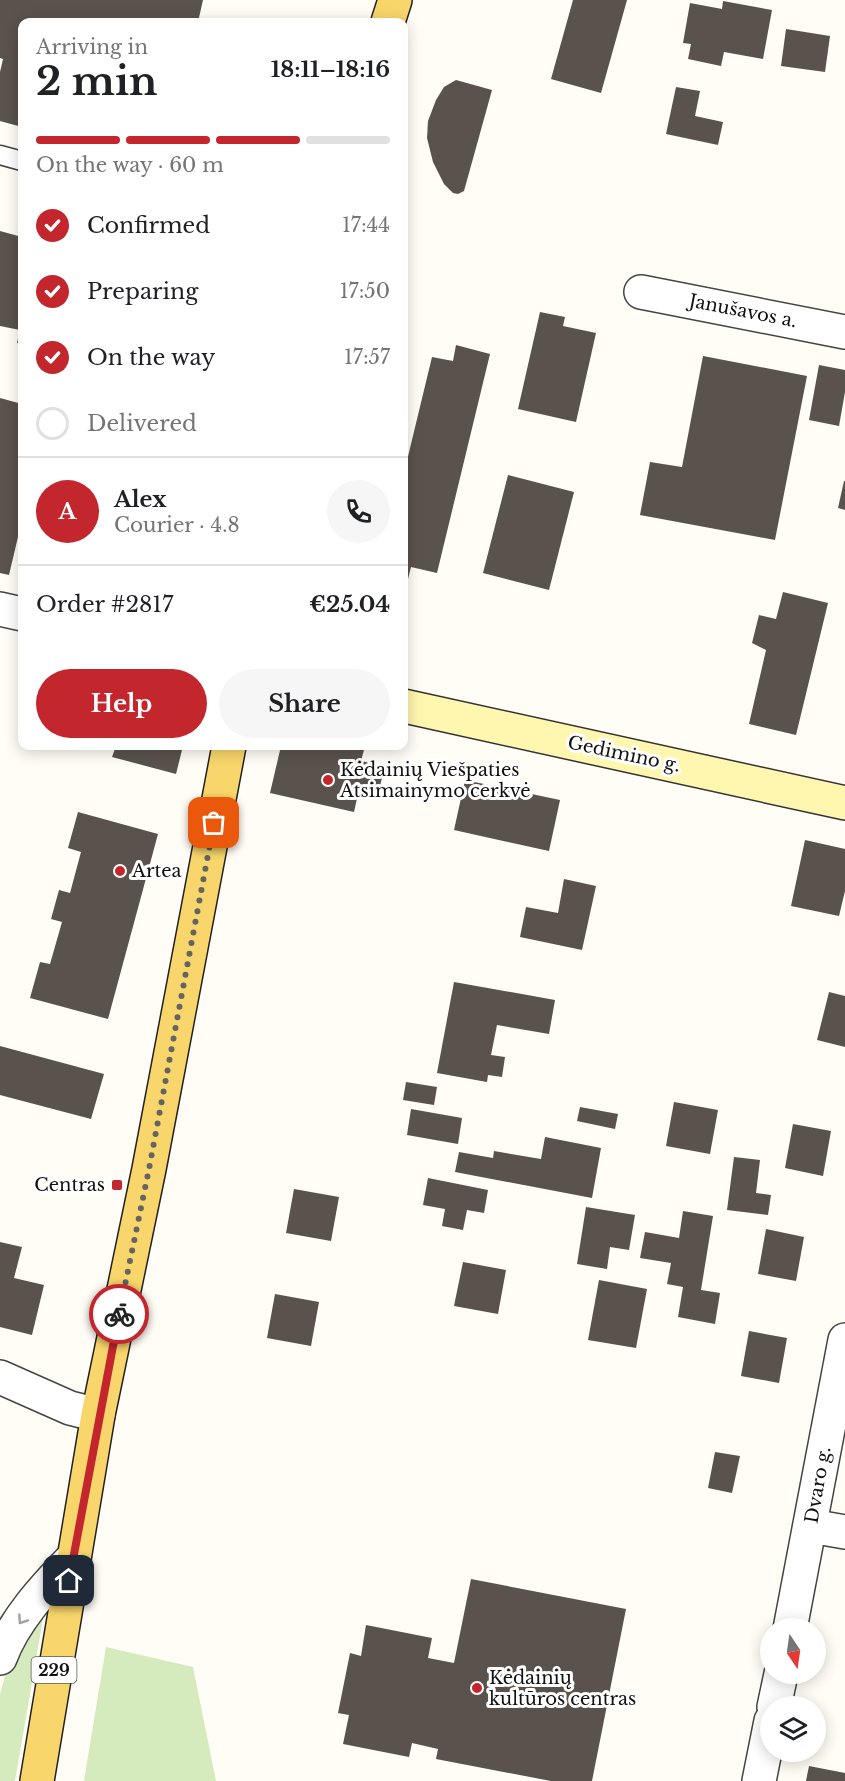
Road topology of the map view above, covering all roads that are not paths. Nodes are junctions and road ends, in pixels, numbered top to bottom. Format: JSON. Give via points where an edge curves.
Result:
{"nodes":[{"id":1,"x":394,"y":0,"type":"edge"},
{"id":2,"x":389,"y":18,"type":"edge"},
{"id":3,"x":0,"y":155,"type":"edge"},
{"id":4,"x":18,"y":159,"type":"edge"},
{"id":5,"x":641,"y":291,"type":"dead end"},
{"id":6,"x":845,"y":332,"type":"edge"},
{"id":7,"x":0,"y":609,"type":"edge"},
{"id":8,"x":18,"y":613,"type":"edge"},
{"id":9,"x":408,"y":707,"type":"edge"},
{"id":10,"x":228,"y":750,"type":"edge"},
{"id":11,"x":845,"y":802,"type":"edge"},
{"id":12,"x":845,"y":1340,"type":"edge"},
{"id":13,"x":0,"y":1377,"type":"edge"},
{"id":14,"x":98,"y":1415,"type":"junction"},
{"id":15,"x":811,"y":1526,"type":"junction"},
{"id":16,"x":845,"y":1532,"type":"edge"},
{"id":17,"x":72,"y":1558,"type":"junction"},
{"id":18,"x":792,"y":1618,"type":"edge"},
{"id":19,"x":0,"y":1658,"type":"edge"},
{"id":20,"x":763,"y":1762,"type":"edge"},
{"id":21,"x":37,"y":1781,"type":"edge"},
{"id":22,"x":759,"y":1781,"type":"edge"}],
"edges":[{"from":1,"to":2,"type":"main road"},
{"from":3,"to":4,"type":"lane"},
{"from":5,"to":6,"type":"street","name":"Janušavos a."},
{"from":7,"to":8,"type":"street"},
{"from":9,"to":11,"type":"main road","name":"Gedimino g."},
{"from":10,"to":14,"type":"main road","number":"229"},
{"from":12,"to":15,"type":"street","name":"Dvaro g."},
{"from":13,"to":14,"type":"street","via":[[70,1408]]},
{"from":14,"to":17,"type":"main road","number":"229"},
{"from":15,"to":16,"type":"street"},
{"from":15,"to":18,"type":"street","name":"Dvaro g."},
{"from":17,"to":19,"type":"street","one_way":true,"via":[[43,1590]]},
{"from":17,"to":21,"type":"main road","number":"229"},
{"from":20,"to":22,"type":"street"}]}
